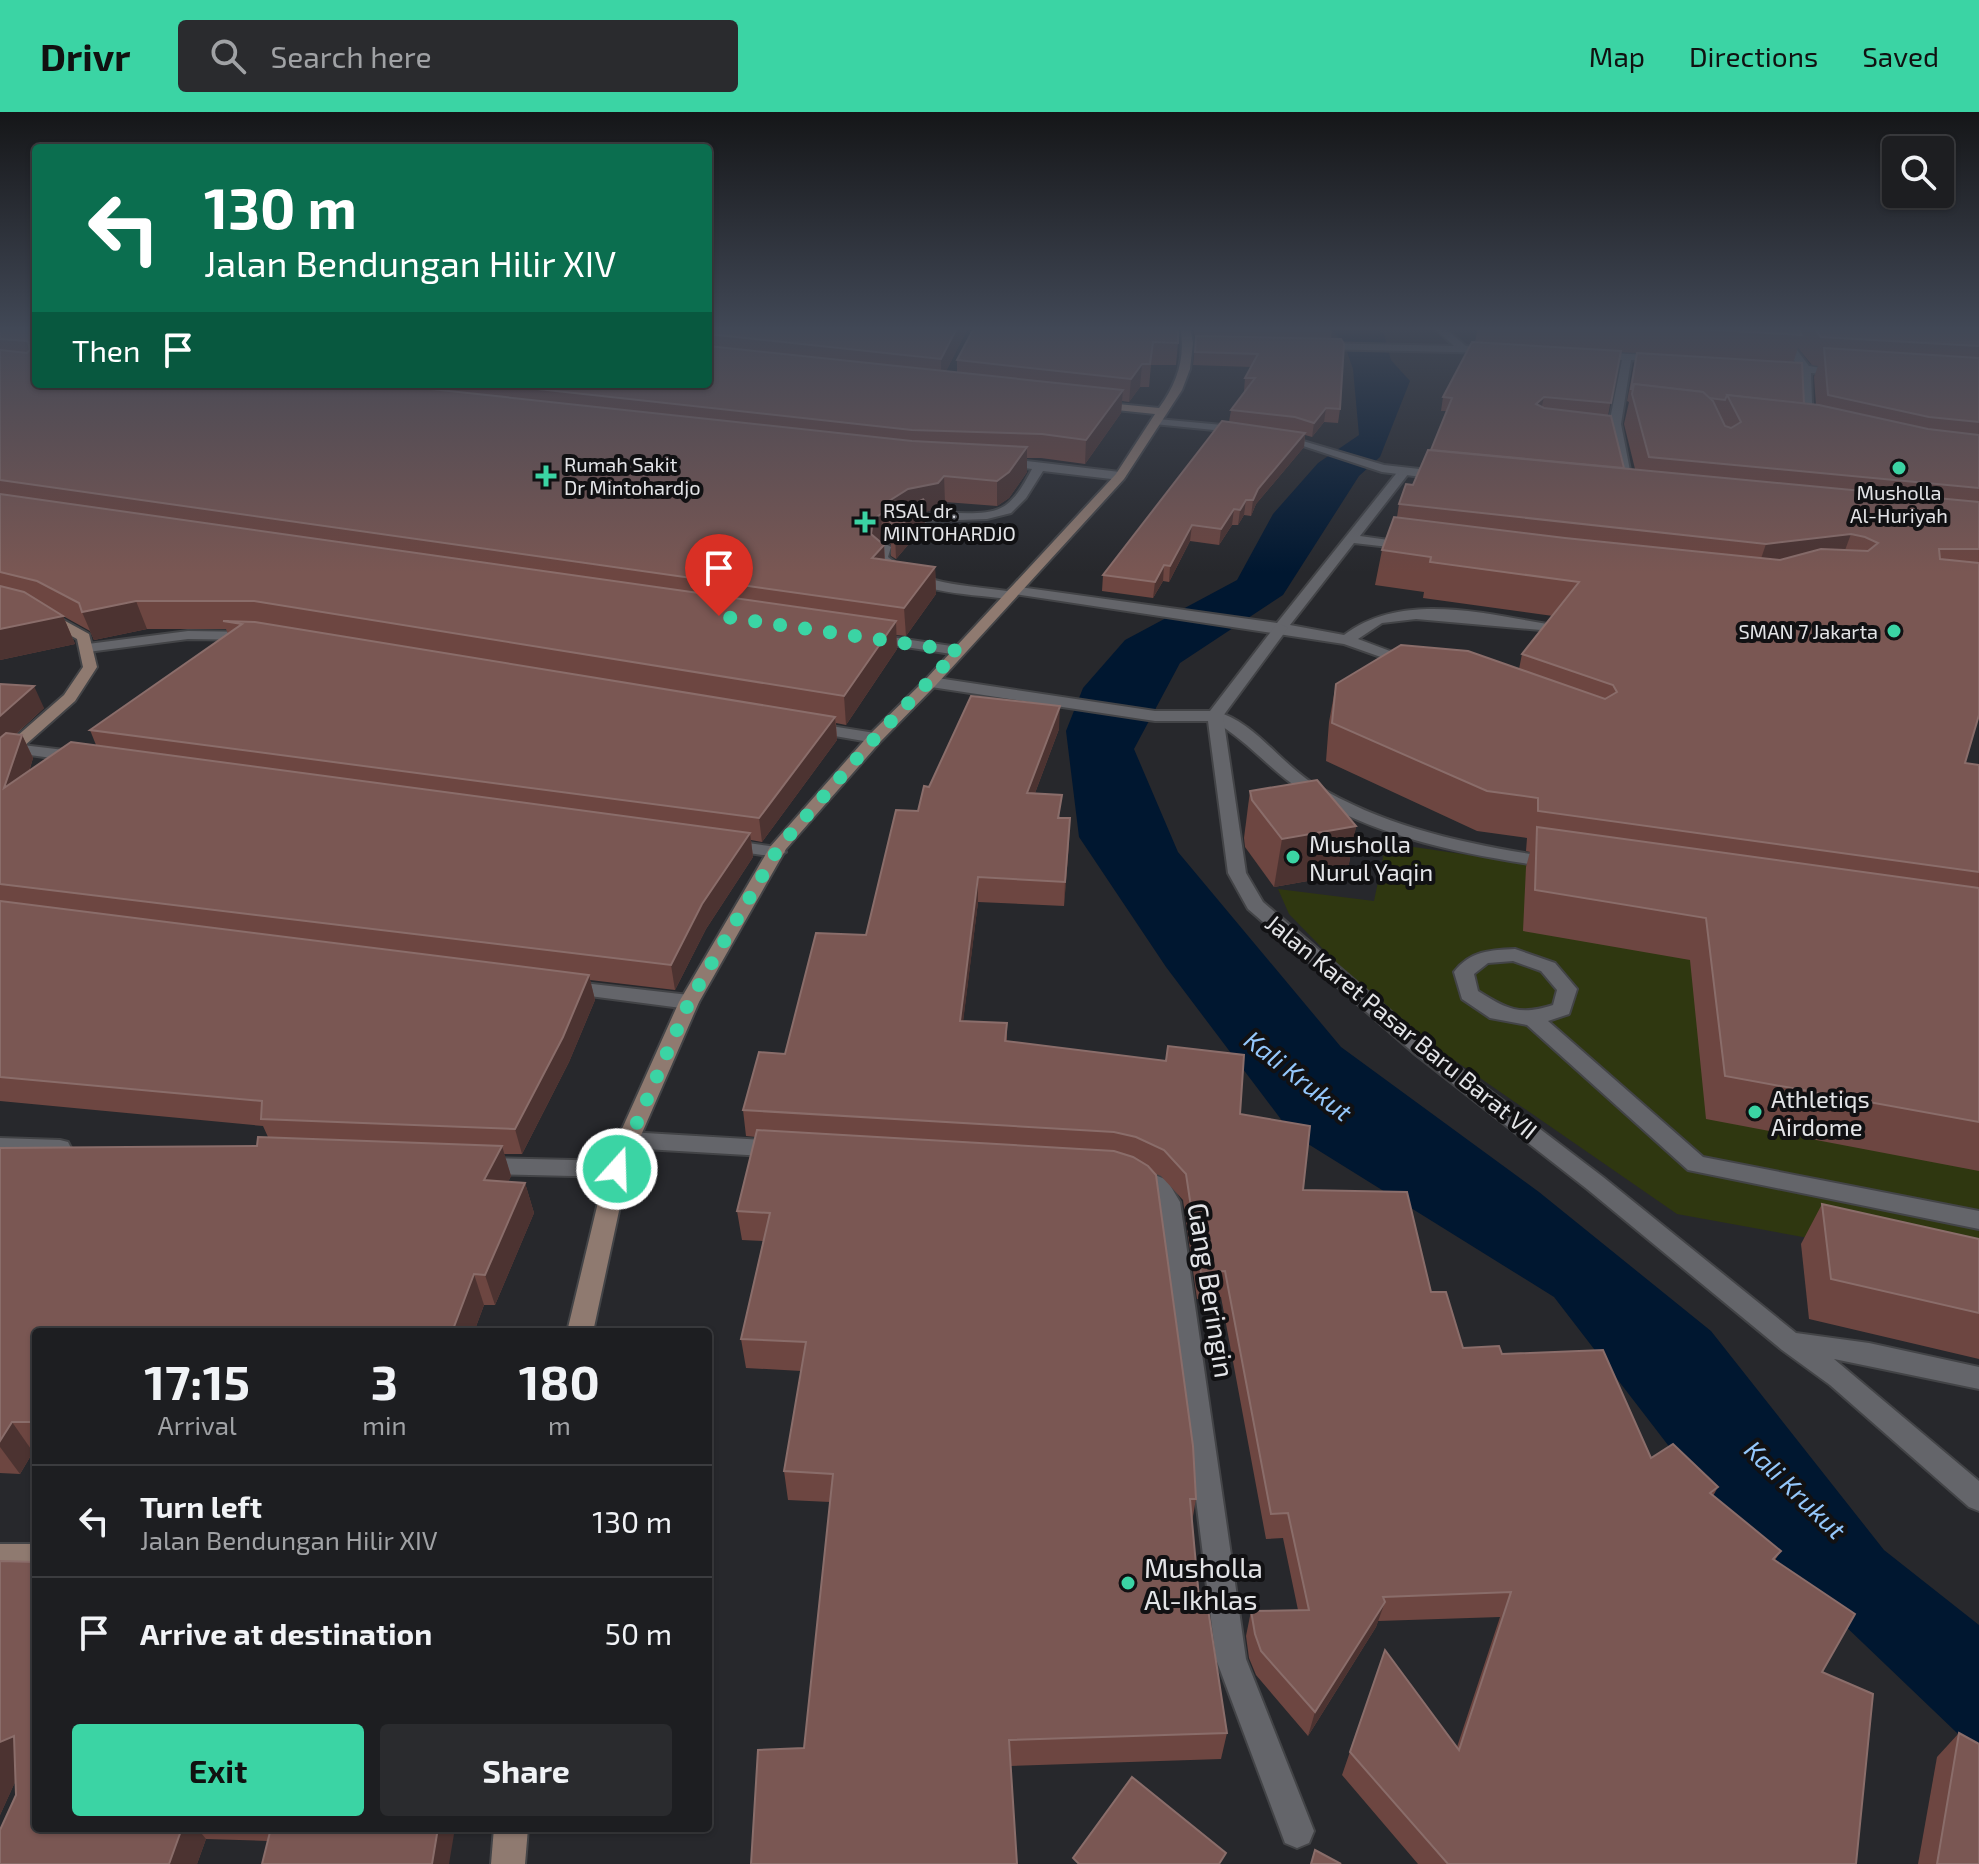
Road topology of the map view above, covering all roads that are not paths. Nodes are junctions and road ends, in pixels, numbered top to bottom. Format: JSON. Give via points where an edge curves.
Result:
{"nodes":[{"id":1,"x":1113,"y":409,"type":"edge"},
{"id":2,"x":1165,"y":409,"type":"edge"},
{"id":3,"x":1619,"y":409,"type":"edge"},
{"id":4,"x":1808,"y":409,"type":"edge"},
{"id":5,"x":1161,"y":417,"type":"junction"},
{"id":6,"x":1600,"y":422,"type":"edge"},
{"id":7,"x":1615,"y":424,"type":"junction"},
{"id":8,"x":1793,"y":428,"type":"edge"},
{"id":9,"x":1809,"y":430,"type":"junction"},
{"id":10,"x":1252,"y":431,"type":"edge"},
{"id":11,"x":1267,"y":432,"type":"edge"},
{"id":12,"x":1824,"y":434,"type":"edge"},
{"id":13,"x":989,"y":461,"type":"edge"},
{"id":14,"x":1041,"y":465,"type":"junction"},
{"id":15,"x":1403,"y":473,"type":"junction"},
{"id":16,"x":1120,"y":476,"type":"junction"},
{"id":17,"x":1462,"y":478,"type":"edge"},
{"id":18,"x":1617,"y":495,"type":"edge"},
{"id":19,"x":1632,"y":497,"type":"junction"},
{"id":20,"x":1648,"y":499,"type":"edge"},
{"id":21,"x":897,"y":532,"type":"edge"},
{"id":22,"x":1351,"y":539,"type":"junction"},
{"id":23,"x":884,"y":547,"type":"edge"},
{"id":24,"x":1430,"y":550,"type":"edge"},
{"id":25,"x":1011,"y":592,"type":"junction"},
{"id":26,"x":0,"y":603,"type":"edge"},
{"id":27,"x":1281,"y":628,"type":"junction"},
{"id":28,"x":1547,"y":628,"type":"edge"},
{"id":29,"x":855,"y":636,"type":"edge"},
{"id":30,"x":277,"y":638,"type":"edge"},
{"id":31,"x":1347,"y":640,"type":"junction"},
{"id":32,"x":88,"y":648,"type":"junction"},
{"id":33,"x":958,"y":651,"type":"junction"},
{"id":34,"x":1420,"y":666,"type":"edge"},
{"id":35,"x":931,"y":682,"type":"junction"},
{"id":36,"x":1215,"y":716,"type":"junction"},
{"id":37,"x":797,"y":725,"type":"edge"},
{"id":38,"x":875,"y":738,"type":"junction"},
{"id":39,"x":7,"y":754,"type":"edge"},
{"id":40,"x":99,"y":760,"type":"edge"},
{"id":41,"x":713,"y":843,"type":"edge"},
{"id":42,"x":777,"y":852,"type":"junction"},
{"id":43,"x":1573,"y":866,"type":"edge"},
{"id":44,"x":549,"y":985,"type":"edge"},
{"id":45,"x":689,"y":1002,"type":"junction"},
{"id":46,"x":1533,"y":1019,"type":"junction"},
{"id":47,"x":628,"y":1140,"type":"junction"},
{"id":48,"x":0,"y":1146,"type":"edge"},
{"id":49,"x":84,"y":1149,"type":"edge"},
{"id":50,"x":799,"y":1150,"type":"edge"},
{"id":51,"x":463,"y":1165,"type":"edge"},
{"id":52,"x":617,"y":1169,"type":"junction"},
{"id":53,"x":1112,"y":1169,"type":"edge"},
{"id":54,"x":1979,"y":1220,"type":"edge"},
{"id":55,"x":581,"y":1328,"type":"edge"},
{"id":56,"x":1791,"y":1343,"type":"junction"},
{"id":57,"x":1979,"y":1378,"type":"edge"},
{"id":58,"x":1979,"y":1498,"type":"edge"},
{"id":59,"x":0,"y":1558,"type":"edge"},
{"id":60,"x":32,"y":1558,"type":"edge"},
{"id":61,"x":1297,"y":1831,"type":"dead end"},
{"id":62,"x":511,"y":1832,"type":"edge"},
{"id":63,"x":508,"y":1864,"type":"edge"}],
"edges":[{"from":1,"to":5,"type":"street"},
{"from":2,"to":5,"type":"street"},
{"from":3,"to":7,"type":"street"},
{"from":4,"to":9,"type":"street"},
{"from":5,"to":10,"type":"street"},
{"from":5,"to":16,"type":"street"},
{"from":6,"to":7,"type":"street"},
{"from":7,"to":19,"type":"street"},
{"from":8,"to":9,"type":"street"},
{"from":9,"to":12,"type":"street"},
{"from":11,"to":15,"type":"street"},
{"from":13,"to":14,"type":"street"},
{"from":14,"to":16,"type":"street"},
{"from":14,"to":21,"type":"street","via":[[1007,510],[932,516]]},
{"from":15,"to":17,"type":"street"},
{"from":15,"to":22,"type":"street"},
{"from":16,"to":25,"type":"street"},
{"from":18,"to":19,"type":"street"},
{"from":19,"to":20,"type":"street"},
{"from":22,"to":24,"type":"street"},
{"from":22,"to":27,"type":"street"},
{"from":23,"to":25,"type":"street","via":[[881,558],[902,575]]},
{"from":25,"to":27,"type":"street"},
{"from":25,"to":33,"type":"street"},
{"from":26,"to":32,"type":"street","via":[[65,625],[84,637]]},
{"from":27,"to":31,"type":"street"},
{"from":27,"to":36,"type":"street"},
{"from":28,"to":31,"type":"street","via":[[1418,615],[1377,620]]},
{"from":29,"to":33,"type":"street"},
{"from":30,"to":32,"type":"street","via":[[188,635]]},
{"from":31,"to":34,"type":"street"},
{"from":32,"to":39,"type":"street","via":[[90,667],[70,698]]},
{"from":33,"to":35,"type":"street"},
{"from":35,"to":36,"type":"street","via":[[1155,716]]},
{"from":35,"to":38,"type":"street"},
{"from":36,"to":43,"type":"street","via":[[1239,727],[1305,786],[1345,807],[1431,840]]},
{"from":36,"to":56,"type":"street","name":"Jalan Karet Pasar Baru Barat VII","via":[[1237,873],[1255,905],[1423,1050]]},
{"from":37,"to":38,"type":"street"},
{"from":38,"to":42,"type":"street"},
{"from":39,"to":40,"type":"street"},
{"from":41,"to":42,"type":"street"},
{"from":42,"to":45,"type":"street"},
{"from":44,"to":45,"type":"street"},
{"from":45,"to":47,"type":"street"},
{"from":46,"to":46,"type":"street","via":[[1497,1013],[1469,994],[1464,972],[1483,957],[1515,955],[1548,967],[1567,989],[1562,1009]]},
{"from":46,"to":54,"type":"street","via":[[1696,1164]]},
{"from":47,"to":50,"type":"street"},
{"from":47,"to":52,"type":"street"},
{"from":48,"to":49,"type":"street"},
{"from":51,"to":52,"type":"street"},
{"from":52,"to":55,"type":"street"},
{"from":53,"to":61,"type":"street","name":"Gang Beringin","via":[[1151,1181],[1168,1202],[1231,1659]]},
{"from":56,"to":57,"type":"street"},
{"from":56,"to":58,"type":"street","name":"Jalan Karet Pasar Baru Barat VII","via":[[1839,1377]]},
{"from":59,"to":60,"type":"street"},
{"from":62,"to":63,"type":"street"}]}
